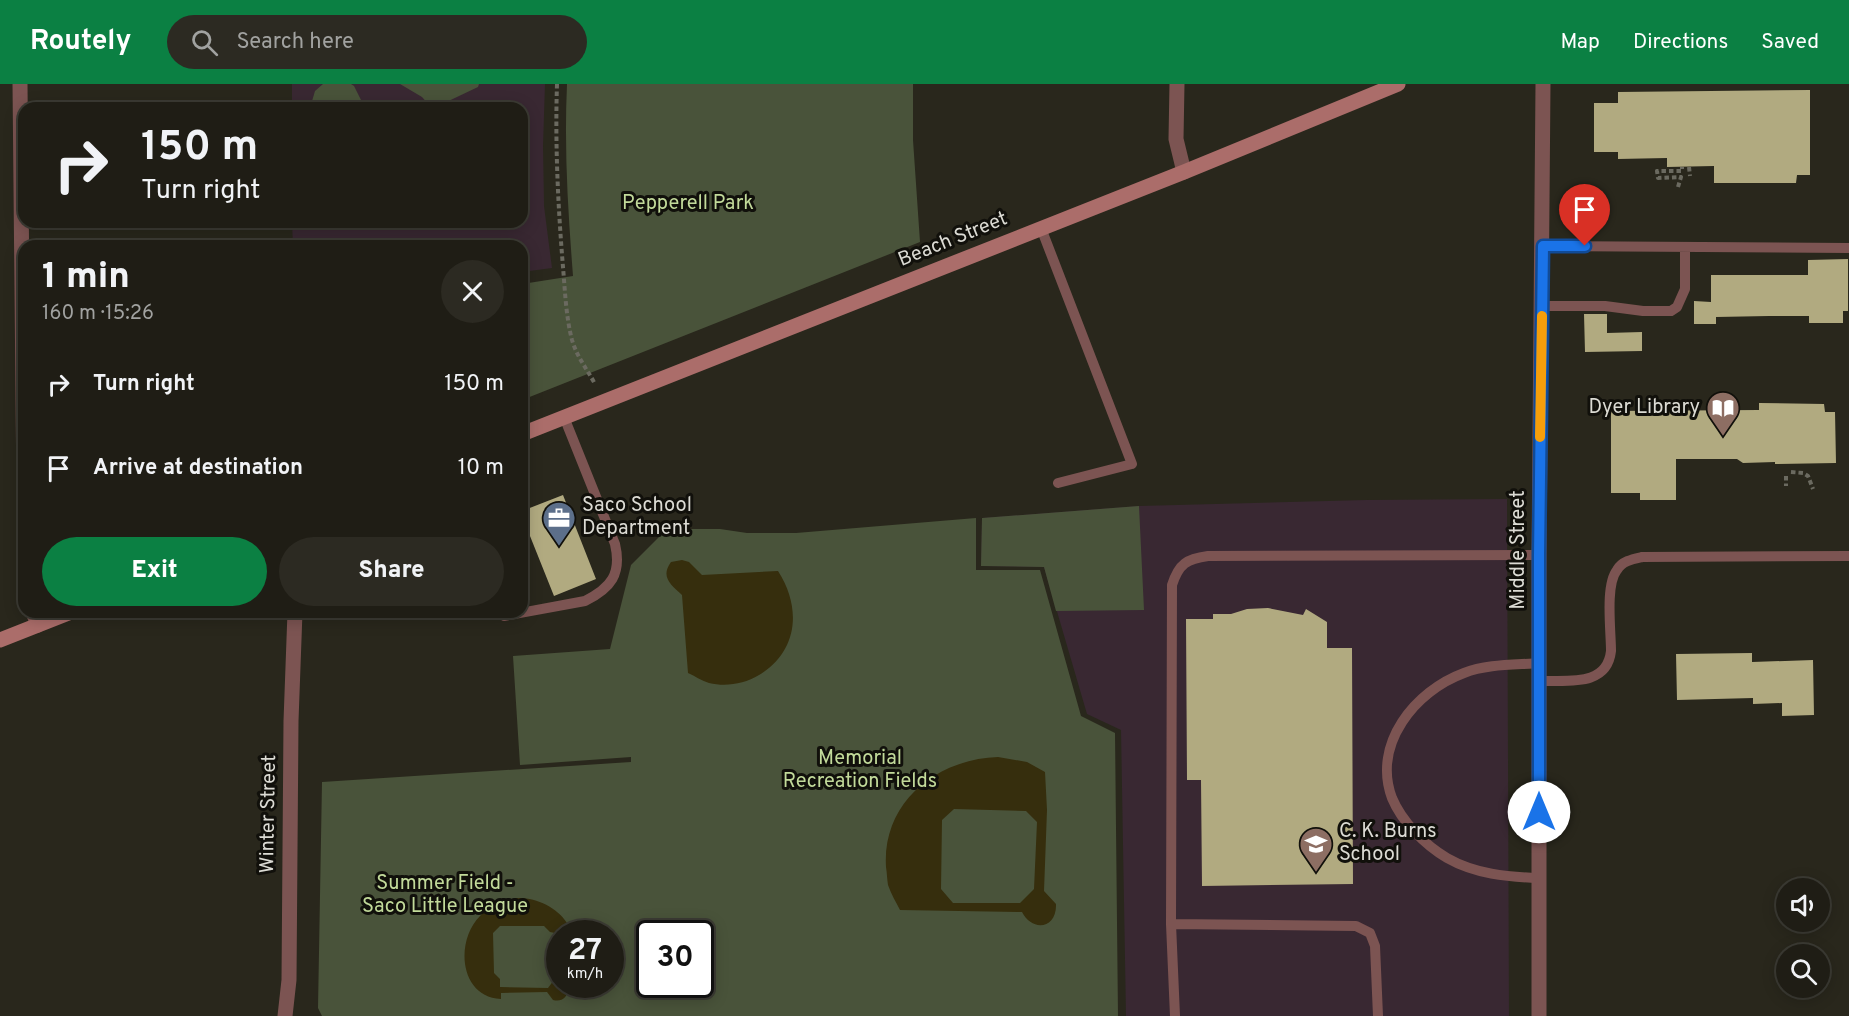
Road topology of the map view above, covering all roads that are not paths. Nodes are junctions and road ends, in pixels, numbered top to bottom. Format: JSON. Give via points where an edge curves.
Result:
{"nodes":[{"id":1,"x":20,"y":84,"type":"edge"},
{"id":2,"x":1177,"y":84,"type":"edge"},
{"id":3,"x":1398,"y":84,"type":"edge"},
{"id":4,"x":1543,"y":84,"type":"edge"},
{"id":5,"x":20,"y":102,"type":"edge"},
{"id":6,"x":1184,"y":172,"type":"junction"},
{"id":7,"x":1041,"y":228,"type":"junction"},
{"id":8,"x":1543,"y":246,"type":"junction"},
{"id":9,"x":1685,"y":247,"type":"junction"},
{"id":10,"x":1849,"y":248,"type":"edge"},
{"id":11,"x":1542,"y":306,"type":"junction"},
{"id":12,"x":564,"y":417,"type":"junction"},
{"id":13,"x":528,"y":432,"type":"edge"},
{"id":14,"x":1058,"y":483,"type":"dead end"},
{"id":15,"x":1539,"y":555,"type":"junction"},
{"id":16,"x":1849,"y":556,"type":"edge"},
{"id":17,"x":528,"y":612,"type":"edge"},
{"id":18,"x":295,"y":618,"type":"edge"},
{"id":19,"x":36,"y":619,"type":"edge"},
{"id":20,"x":0,"y":640,"type":"edge"},
{"id":21,"x":1540,"y":663,"type":"junction"},
{"id":22,"x":1540,"y":681,"type":"junction"},
{"id":23,"x":1539,"y":878,"type":"junction"},
{"id":24,"x":1171,"y":924,"type":"junction"},
{"id":25,"x":285,"y":1016,"type":"edge"},
{"id":26,"x":1175,"y":1016,"type":"edge"},
{"id":27,"x":1378,"y":1016,"type":"edge"},
{"id":28,"x":1539,"y":1016,"type":"edge"}],
"edges":[{"from":1,"to":5,"type":"street"},
{"from":2,"to":6,"type":"street","via":[[1176,139]]},
{"from":3,"to":6,"type":"main road","name":"Beach Street"},
{"from":4,"to":8,"type":"street","name":"Middle Street"},
{"from":6,"to":7,"type":"main road","name":"Beach Street"},
{"from":7,"to":12,"type":"main road","name":"Beach Street"},
{"from":7,"to":14,"type":"lane","via":[[1132,464]]},
{"from":8,"to":9,"type":"lane"},
{"from":8,"to":11,"type":"street","name":"Middle Street"},
{"from":9,"to":10,"type":"lane"},
{"from":9,"to":11,"type":"lane","via":[[1686,289],[1671,311]]},
{"from":11,"to":15,"type":"street","name":"Middle Street"},
{"from":12,"to":13,"type":"main road","name":"Beach Street"},
{"from":12,"to":17,"type":"lane","via":[[615,544],[617,568],[611,582],[585,601]]},
{"from":15,"to":21,"type":"street","name":"Middle Street"},
{"from":15,"to":24,"type":"lane","via":[[1209,556],[1183,563],[1172,585]]},
{"from":16,"to":22,"type":"lane","via":[[1631,560],[1617,569],[1613,577],[1611,651],[1606,667],[1596,677]]},
{"from":18,"to":25,"type":"street","name":"Winter Street","via":[[289,980]]},
{"from":19,"to":20,"type":"main road"},
{"from":21,"to":22,"type":"street","name":"Middle Street"},
{"from":21,"to":23,"type":"lane","via":[[1464,673],[1424,696],[1398,728],[1388,766],[1388,782],[1402,816],[1432,848],[1477,870]]},
{"from":22,"to":23,"type":"street","name":"Middle Street"},
{"from":23,"to":28,"type":"street","name":"Middle Street"},
{"from":24,"to":26,"type":"lane"},
{"from":24,"to":27,"type":"lane","via":[[1356,926],[1370,933],[1375,946]]}]}
